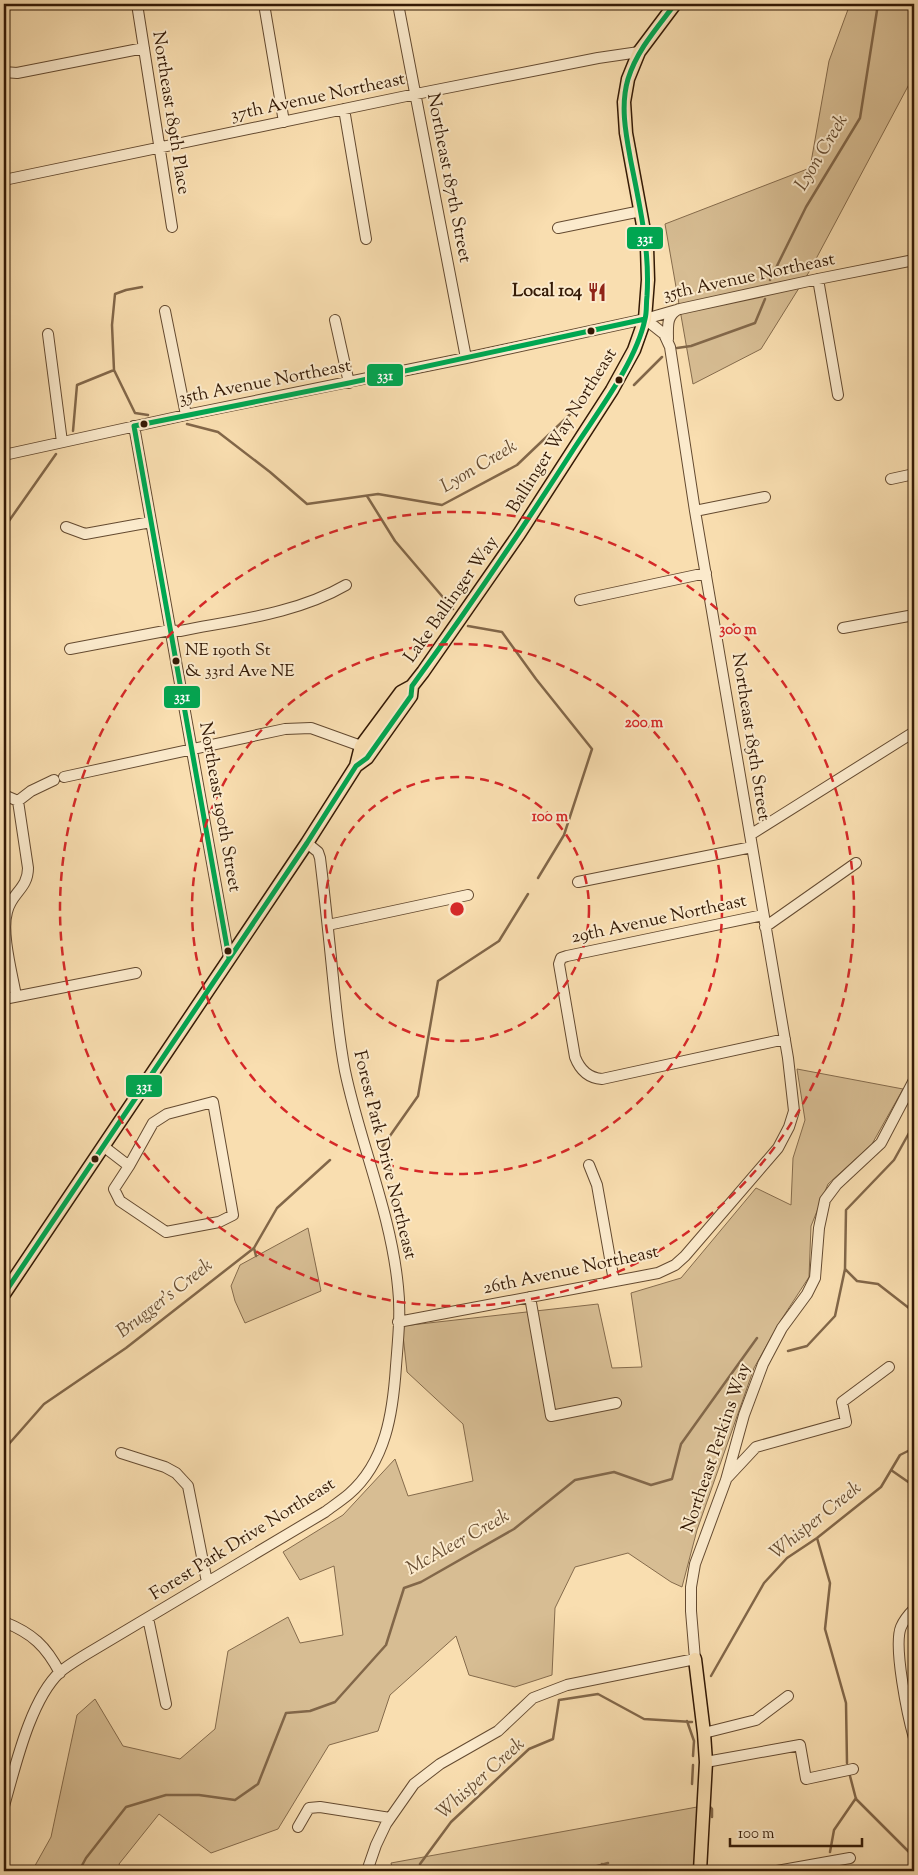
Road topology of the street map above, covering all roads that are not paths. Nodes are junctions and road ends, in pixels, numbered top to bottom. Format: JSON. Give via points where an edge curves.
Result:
{"nodes":[{"id":1,"x":137,"y":4,"type":"edge"},
{"id":2,"x":264,"y":4,"type":"edge"},
{"id":3,"x":398,"y":4,"type":"edge"},
{"id":4,"x":675,"y":4,"type":"edge"},
{"id":5,"x":144,"y":48,"type":"junction"},
{"id":6,"x":639,"y":52,"type":"junction"},
{"id":7,"x":4,"y":72,"type":"edge"},
{"id":8,"x":416,"y":94,"type":"junction"},
{"id":9,"x":344,"y":109,"type":"junction"},
{"id":10,"x":284,"y":122,"type":"junction"},
{"id":11,"x":159,"y":148,"type":"junction"},
{"id":12,"x":4,"y":180,"type":"edge"},
{"id":13,"x":641,"y":211,"type":"junction"},
{"id":14,"x":172,"y":228,"type":"dead end"},
{"id":15,"x":558,"y":228,"type":"dead end"},
{"id":16,"x":366,"y":240,"type":"dead end"},
{"id":17,"x":914,"y":260,"type":"edge"},
{"id":18,"x":818,"y":279,"type":"junction"},
{"id":19,"x":680,"y":308,"type":"junction"},
{"id":20,"x":165,"y":311,"type":"dead end"},
{"id":21,"x":645,"y":319,"type":"junction"},
{"id":22,"x":335,"y":320,"type":"dead end"},
{"id":23,"x":48,"y":334,"type":"dead end"},
{"id":24,"x":668,"y":340,"type":"junction"},
{"id":25,"x":466,"y":358,"type":"junction"},
{"id":26,"x":349,"y":383,"type":"junction"},
{"id":27,"x":838,"y":395,"type":"dead end"},
{"id":28,"x":186,"y":415,"type":"junction"},
{"id":29,"x":134,"y":426,"type":"junction"},
{"id":30,"x":62,"y":442,"type":"junction"},
{"id":31,"x":4,"y":455,"type":"edge"},
{"id":32,"x":914,"y":474,"type":"edge"},
{"id":33,"x":891,"y":479,"type":"dead end"},
{"id":34,"x":765,"y":497,"type":"dead end"},
{"id":35,"x":695,"y":511,"type":"junction"},
{"id":36,"x":151,"y":522,"type":"junction"},
{"id":37,"x":66,"y":527,"type":"dead end"},
{"id":38,"x":520,"y":534,"type":"joint"},
{"id":39,"x":706,"y":573,"type":"junction"},
{"id":40,"x":346,"y":585,"type":"dead end"},
{"id":41,"x":580,"y":600,"type":"dead end"},
{"id":42,"x":914,"y":615,"type":"edge"},
{"id":43,"x":843,"y":628,"type":"dead end"},
{"id":44,"x":170,"y":630,"type":"junction"},
{"id":45,"x":70,"y":649,"type":"dead end"},
{"id":46,"x":412,"y":686,"type":"junction"},
{"id":47,"x":914,"y":732,"type":"edge"},
{"id":48,"x":361,"y":746,"type":"junction"},
{"id":49,"x":192,"y":750,"type":"junction"},
{"id":50,"x":356,"y":766,"type":"junction"},
{"id":51,"x":4,"y":795,"type":"edge"},
{"id":52,"x":18,"y":801,"type":"junction"},
{"id":53,"x":750,"y":835,"type":"junction"},
{"id":54,"x":306,"y":843,"type":"junction"},
{"id":55,"x":752,"y":847,"type":"junction"},
{"id":56,"x":856,"y":863,"type":"dead end"},
{"id":57,"x":578,"y":882,"type":"dead end"},
{"id":58,"x":468,"y":895,"type":"dead end"},
{"id":59,"x":763,"y":915,"type":"junction"},
{"id":60,"x":328,"y":925,"type":"junction"},
{"id":61,"x":765,"y":928,"type":"junction"},
{"id":62,"x":229,"y":958,"type":"junction"},
{"id":63,"x":136,"y":973,"type":"dead end"},
{"id":64,"x":16,"y":996,"type":"junction"},
{"id":65,"x":4,"y":999,"type":"edge"},
{"id":66,"x":785,"y":1039,"type":"junction"},
{"id":67,"x":914,"y":1080,"type":"edge"},
{"id":68,"x":794,"y":1111,"type":"joint"},
{"id":69,"x":103,"y":1146,"type":"junction"},
{"id":70,"x":588,"y":1165,"type":"dead end"},
{"id":71,"x":129,"y":1166,"type":"junction"},
{"id":72,"x":614,"y":1281,"type":"junction"},
{"id":73,"x":4,"y":1294,"type":"edge"},
{"id":74,"x":530,"y":1296,"type":"junction"},
{"id":75,"x":398,"y":1322,"type":"junction"},
{"id":76,"x":889,"y":1367,"type":"dead end"},
{"id":77,"x":616,"y":1403,"type":"dead end"},
{"id":78,"x":121,"y":1453,"type":"dead end"},
{"id":79,"x":726,"y":1480,"type":"junction"},
{"id":80,"x":207,"y":1582,"type":"junction"},
{"id":81,"x":914,"y":1609,"type":"edge"},
{"id":82,"x":148,"y":1618,"type":"junction"},
{"id":83,"x":4,"y":1622,"type":"edge"},
{"id":84,"x":695,"y":1659,"type":"junction"},
{"id":85,"x":60,"y":1672,"type":"junction"},
{"id":86,"x":788,"y":1696,"type":"dead end"},
{"id":87,"x":166,"y":1704,"type":"dead end"},
{"id":88,"x":704,"y":1733,"type":"junction"},
{"id":89,"x":914,"y":1738,"type":"edge"},
{"id":90,"x":706,"y":1762,"type":"junction"},
{"id":91,"x":853,"y":1769,"type":"dead end"},
{"id":92,"x":4,"y":1806,"type":"edge"},
{"id":93,"x":390,"y":1818,"type":"junction"},
{"id":94,"x":298,"y":1827,"type":"dead end"},
{"id":95,"x":850,"y":1858,"type":"dead end"},
{"id":96,"x":367,"y":1871,"type":"edge"},
{"id":97,"x":700,"y":1871,"type":"edge"},
{"id":98,"x":777,"y":1871,"type":"edge"}],
"edges":[{"from":1,"to":5,"type":"street","name":"Northeast 189th Place"},
{"from":2,"to":10,"type":"street"},
{"from":3,"to":8,"type":"street","name":"Northeast 187th Street"},
{"from":4,"to":6,"type":"main road","name":"Ballinger Way Northeast"},
{"from":5,"to":7,"type":"street","via":[[17,73]]},
{"from":5,"to":11,"type":"street","name":"Northeast 189th Place"},
{"from":6,"to":8,"type":"street","name":"37th Avenue Northeast"},
{"from":6,"to":13,"type":"main road","name":"Ballinger Way Northeast","via":[[628,79],[624,102],[625,125]]},
{"from":8,"to":9,"type":"street","name":"37th Avenue Northeast"},
{"from":8,"to":25,"type":"street","name":"Northeast 187th Street"},
{"from":9,"to":10,"type":"street","name":"37th Avenue Northeast"},
{"from":9,"to":16,"type":"street"},
{"from":10,"to":11,"type":"street","name":"37th Avenue Northeast"},
{"from":11,"to":12,"type":"street","name":"37th Avenue Northeast"},
{"from":11,"to":14,"type":"street","name":"Northeast 189th Place"},
{"from":13,"to":15,"type":"street"},
{"from":13,"to":21,"type":"main road","name":"Ballinger Way Northeast","via":[[647,247]]},
{"from":17,"to":18,"type":"street","name":"35th Avenue Northeast"},
{"from":18,"to":19,"type":"street","name":"35th Avenue Northeast"},
{"from":18,"to":27,"type":"street"},
{"from":19,"to":21,"type":"street","name":"35th Avenue Northeast"},
{"from":19,"to":24,"type":"street","name":"Northeast 185th Street","via":[[670,315]]},
{"from":20,"to":28,"type":"street"},
{"from":21,"to":24,"type":"street"},
{"from":21,"to":25,"type":"street","name":"35th Avenue Northeast"},
{"from":21,"to":38,"type":"main road","name":"Ballinger Way Northeast","via":[[634,350],[612,390]]},
{"from":22,"to":26,"type":"street"},
{"from":23,"to":30,"type":"street"},
{"from":24,"to":35,"type":"street","name":"Northeast 185th Street"},
{"from":25,"to":26,"type":"street","name":"35th Avenue Northeast"},
{"from":26,"to":28,"type":"street","name":"35th Avenue Northeast"},
{"from":28,"to":29,"type":"street","name":"35th Avenue Northeast"},
{"from":29,"to":30,"type":"street","name":"35th Avenue Northeast"},
{"from":29,"to":36,"type":"street","name":"Northeast 190th Street"},
{"from":30,"to":31,"type":"street","name":"35th Avenue Northeast"},
{"from":32,"to":33,"type":"street"},
{"from":34,"to":35,"type":"street"},
{"from":35,"to":39,"type":"street","name":"Northeast 185th Street"},
{"from":36,"to":37,"type":"street","via":[[84,534]]},
{"from":36,"to":44,"type":"street","name":"Northeast 190th Street"},
{"from":38,"to":46,"type":"main road","name":"Lake Ballinger Way"},
{"from":39,"to":41,"type":"street"},
{"from":39,"to":53,"type":"street","name":"Northeast 185th Street"},
{"from":40,"to":44,"type":"street","via":[[315,600],[269,613],[180,631]]},
{"from":42,"to":43,"type":"street"},
{"from":44,"to":45,"type":"street"},
{"from":44,"to":49,"type":"street","name":"Northeast 190th Street"},
{"from":46,"to":48,"type":"main road","name":"Lake Ballinger Way","via":[[401,692]]},
{"from":46,"to":50,"type":"main road","name":"Lake Ballinger Way","via":[[411,696],[367,758]]},
{"from":47,"to":53,"type":"street"},
{"from":48,"to":49,"type":"street","via":[[322,731],[300,728]]},
{"from":48,"to":50,"type":"main road","name":"Lake Ballinger Way"},
{"from":49,"to":52,"type":"street","via":[[59,779],[31,791]]},
{"from":49,"to":62,"type":"street","name":"Northeast 190th Street"},
{"from":50,"to":54,"type":"main road"},
{"from":51,"to":52,"type":"street"},
{"from":52,"to":64,"type":"street","via":[[28,878],[11,901],[5,931]]},
{"from":53,"to":55,"type":"street","name":"Northeast 185th Street"},
{"from":54,"to":60,"type":"street","name":"Forest Park Drive Northeast","via":[[318,852],[320,858]]},
{"from":54,"to":62,"type":"main road"},
{"from":55,"to":57,"type":"street"},
{"from":55,"to":59,"type":"street","name":"Northeast 185th Street"},
{"from":56,"to":61,"type":"street","name":"29th Avenue Northeast"},
{"from":58,"to":60,"type":"street"},
{"from":59,"to":61,"type":"street","name":"Northeast 185th Street"},
{"from":59,"to":66,"type":"street","name":"29th Avenue Northeast","via":[[561,958],[559,964],[575,1057],[578,1066],[586,1073],[602,1079]]},
{"from":60,"to":75,"type":"street","name":"Forest Park Drive Northeast","via":[[344,1068],[393,1252]]},
{"from":61,"to":66,"type":"street","name":"Northeast 185th Street"},
{"from":62,"to":69,"type":"main road"},
{"from":63,"to":64,"type":"street"},
{"from":64,"to":65,"type":"street"},
{"from":66,"to":68,"type":"street","name":"Northeast 185th Street"},
{"from":67,"to":79,"type":"street","name":"Northeast Perkins Way","via":[[881,1143],[837,1184],[825,1200],[815,1278],[763,1364],[744,1415]]},
{"from":68,"to":72,"type":"street","name":"26th Avenue Northeast","via":[[778,1148],[686,1256],[658,1273]]},
{"from":69,"to":71,"type":"street"},
{"from":69,"to":73,"type":"main road"},
{"from":70,"to":72,"type":"street","via":[[598,1185]]},
{"from":71,"to":71,"type":"street","via":[[114,1189],[120,1201],[166,1232],[219,1222],[233,1215],[212,1102],[166,1114],[153,1123]]},
{"from":72,"to":74,"type":"street","name":"26th Avenue Northeast"},
{"from":74,"to":75,"type":"street","name":"26th Avenue Northeast"},
{"from":74,"to":77,"type":"street","via":[[551,1416]]},
{"from":75,"to":80,"type":"street","name":"Forest Park Drive Northeast","via":[[392,1413],[386,1436],[363,1479],[325,1512]]},
{"from":76,"to":79,"type":"street","via":[[842,1402],[846,1422],[756,1447]]},
{"from":78,"to":80,"type":"street","via":[[165,1467],[188,1486]]},
{"from":79,"to":84,"type":"street","name":"Northeast Perkins Way","via":[[695,1564],[691,1587]]},
{"from":80,"to":82,"type":"street","name":"Forest Park Drive Northeast"},
{"from":81,"to":89,"type":"street","via":[[900,1628],[898,1641]]},
{"from":82,"to":85,"type":"street","name":"Forest Park Drive Northeast"},
{"from":82,"to":87,"type":"street"},
{"from":83,"to":85,"type":"street","via":[[34,1637]]},
{"from":84,"to":88,"type":"main road","name":"Northeast Perkins Way"},
{"from":84,"to":93,"type":"street","via":[[567,1685],[542,1694],[526,1703],[498,1731],[440,1764],[414,1784]]},
{"from":85,"to":92,"type":"street","name":"Forest Park Drive Northeast","via":[[34,1713]]},
{"from":86,"to":88,"type":"street","via":[[756,1720]]},
{"from":88,"to":90,"type":"main road","name":"Northeast Perkins Way"},
{"from":90,"to":91,"type":"street","via":[[800,1745],[806,1779]]},
{"from":90,"to":97,"type":"main road","name":"Northeast Perkins Way"},
{"from":93,"to":94,"type":"street","via":[[309,1808]]},
{"from":93,"to":96,"type":"street"},
{"from":95,"to":98,"type":"street"}]}
